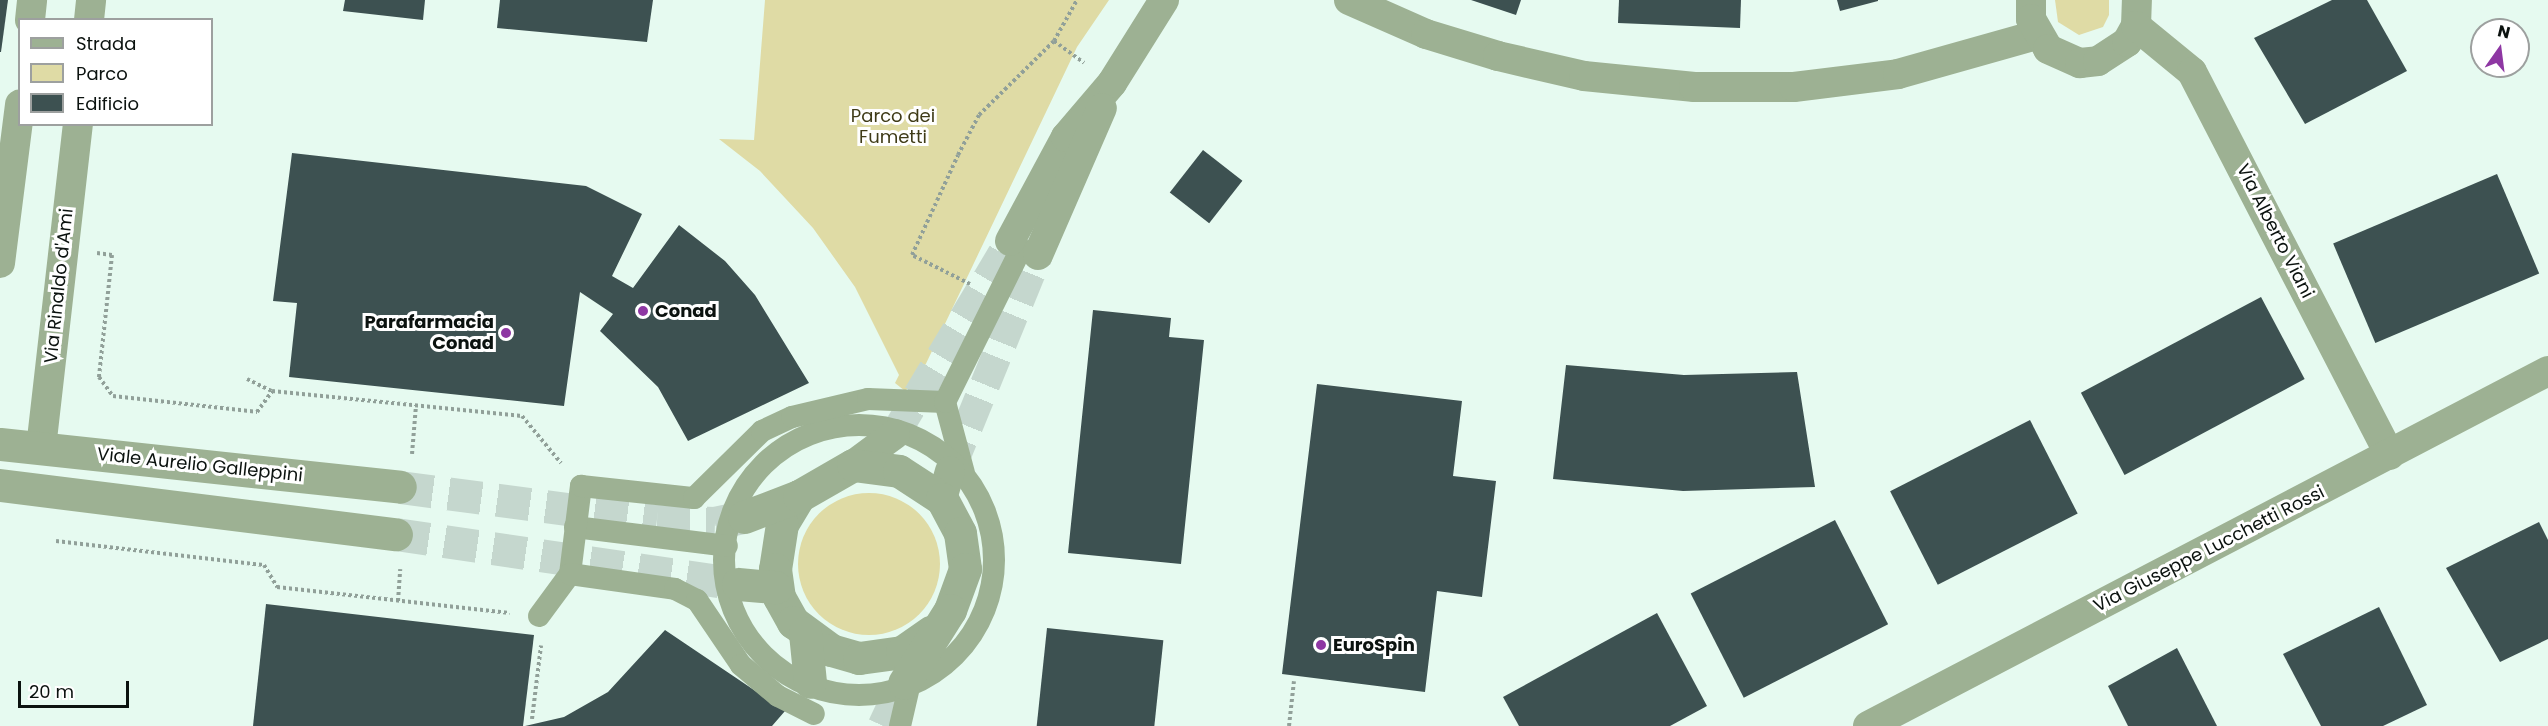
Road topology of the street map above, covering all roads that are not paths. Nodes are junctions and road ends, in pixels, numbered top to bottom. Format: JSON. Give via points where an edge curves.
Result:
{"nodes":[{"id":1,"x":32,"y":0,"type":"edge"},
{"id":2,"x":91,"y":0,"type":"edge"},
{"id":3,"x":1164,"y":0,"type":"edge"},
{"id":4,"x":1350,"y":0,"type":"edge"},
{"id":5,"x":2031,"y":0,"type":"edge"},
{"id":6,"x":2136,"y":13,"type":"edge"},
{"id":7,"x":30,"y":18,"type":"edge"},
{"id":8,"x":89,"y":18,"type":"edge"},
{"id":9,"x":2037,"y":35,"type":"junction"},
{"id":10,"x":18,"y":120,"type":"edge"},
{"id":11,"x":78,"y":126,"type":"edge"},
{"id":12,"x":1023,"y":248,"type":"joint"},
{"id":13,"x":0,"y":263,"type":"edge"},
{"id":14,"x":2548,"y":371,"type":"edge"},
{"id":15,"x":945,"y":402,"type":"junction"},
{"id":16,"x":895,"y":434,"type":"tunnel mouth"},
{"id":17,"x":0,"y":444,"type":"edge"},
{"id":18,"x":41,"y":448,"type":"junction"},
{"id":19,"x":2390,"y":455,"type":"junction"},
{"id":20,"x":853,"y":465,"type":"junction"},
{"id":21,"x":952,"y":482,"type":"junction"},
{"id":22,"x":0,"y":485,"type":"edge"},
{"id":23,"x":400,"y":487,"type":"tunnel mouth"},
{"id":24,"x":799,"y":496,"type":"junction"},
{"id":25,"x":744,"y":517,"type":"tunnel mouth"},
{"id":26,"x":575,"y":527,"type":"junction"},
{"id":27,"x":396,"y":534,"type":"tunnel mouth"},
{"id":28,"x":727,"y":546,"type":"junction"},
{"id":29,"x":570,"y":574,"type":"junction"},
{"id":30,"x":738,"y":584,"type":"tunnel mouth"},
{"id":31,"x":776,"y":587,"type":"junction"},
{"id":32,"x":539,"y":616,"type":"road end"},
{"id":33,"x":938,"y":626,"type":"junction"},
{"id":34,"x":805,"y":633,"type":"junction"},
{"id":35,"x":814,"y":686,"type":"junction"},
{"id":36,"x":906,"y":686,"type":"junction"},
{"id":37,"x":812,"y":720,"type":"edge"},
{"id":38,"x":900,"y":726,"type":"edge"},
{"id":39,"x":1868,"y":726,"type":"edge"}],
"edges":[{"from":1,"to":7,"type":"street"},
{"from":2,"to":8,"type":"street"},
{"from":3,"to":12,"type":"street","via":[[1112,83]]},
{"from":4,"to":9,"type":"street","via":[[1426,34],[1521,62],[1584,76],[1694,87],[1794,87],[1898,74]]},
{"from":5,"to":9,"type":"street"},
{"from":6,"to":9,"type":"street","via":[[2114,54],[2080,63],[2048,50]]},
{"from":6,"to":19,"type":"street","name":"Via Alberto Viani","via":[[2193,72]]},
{"from":10,"to":13,"type":"street"},
{"from":11,"to":18,"type":"street","name":"Via Rinaldo d'Ami"},
{"from":12,"to":15,"type":"street"},
{"from":14,"to":19,"type":"street","name":"Via Giuseppe Lucchetti Rossi"},
{"from":15,"to":21,"type":"street"},
{"from":15,"to":26,"type":"street","via":[[868,399],[792,417],[762,431],[694,498],[581,486]]},
{"from":16,"to":20,"type":"street"},
{"from":17,"to":18,"type":"street","name":"Viale Aurelio Galleppini"},
{"from":18,"to":23,"type":"street","name":"Viale Aurelio Galleppini"},
{"from":19,"to":39,"type":"street","name":"Via Giuseppe Lucchetti Rossi"},
{"from":20,"to":21,"type":"street"},
{"from":20,"to":24,"type":"street"},
{"from":21,"to":28,"type":"street","via":[[928,443],[897,429],[867,422],[814,429],[787,443],[763,466],[737,511]]},
{"from":21,"to":33,"type":"street","via":[[965,569],[959,593]]},
{"from":21,"to":36,"type":"street","via":[[988,538],[983,603],[951,659]]},
{"from":22,"to":27,"type":"street"},
{"from":24,"to":25,"type":"street"},
{"from":24,"to":31,"type":"street","via":[[778,537]]},
{"from":26,"to":28,"type":"street"},
{"from":26,"to":29,"type":"street"},
{"from":28,"to":35,"type":"street","via":[[729,589],[750,641],[778,670]]},
{"from":29,"to":32,"type":"street"},
{"from":29,"to":37,"type":"street","via":[[675,589],[697,600],[741,665]]},
{"from":30,"to":31,"type":"street"},
{"from":31,"to":34,"type":"street","via":[[783,607]]},
{"from":33,"to":34,"type":"street","via":[[902,652],[874,658],[831,650]]},
{"from":33,"to":36,"type":"street"},
{"from":34,"to":35,"type":"street"},
{"from":35,"to":36,"type":"street","via":[[858,698]]},
{"from":35,"to":37,"type":"street"},
{"from":36,"to":38,"type":"street"}]}
